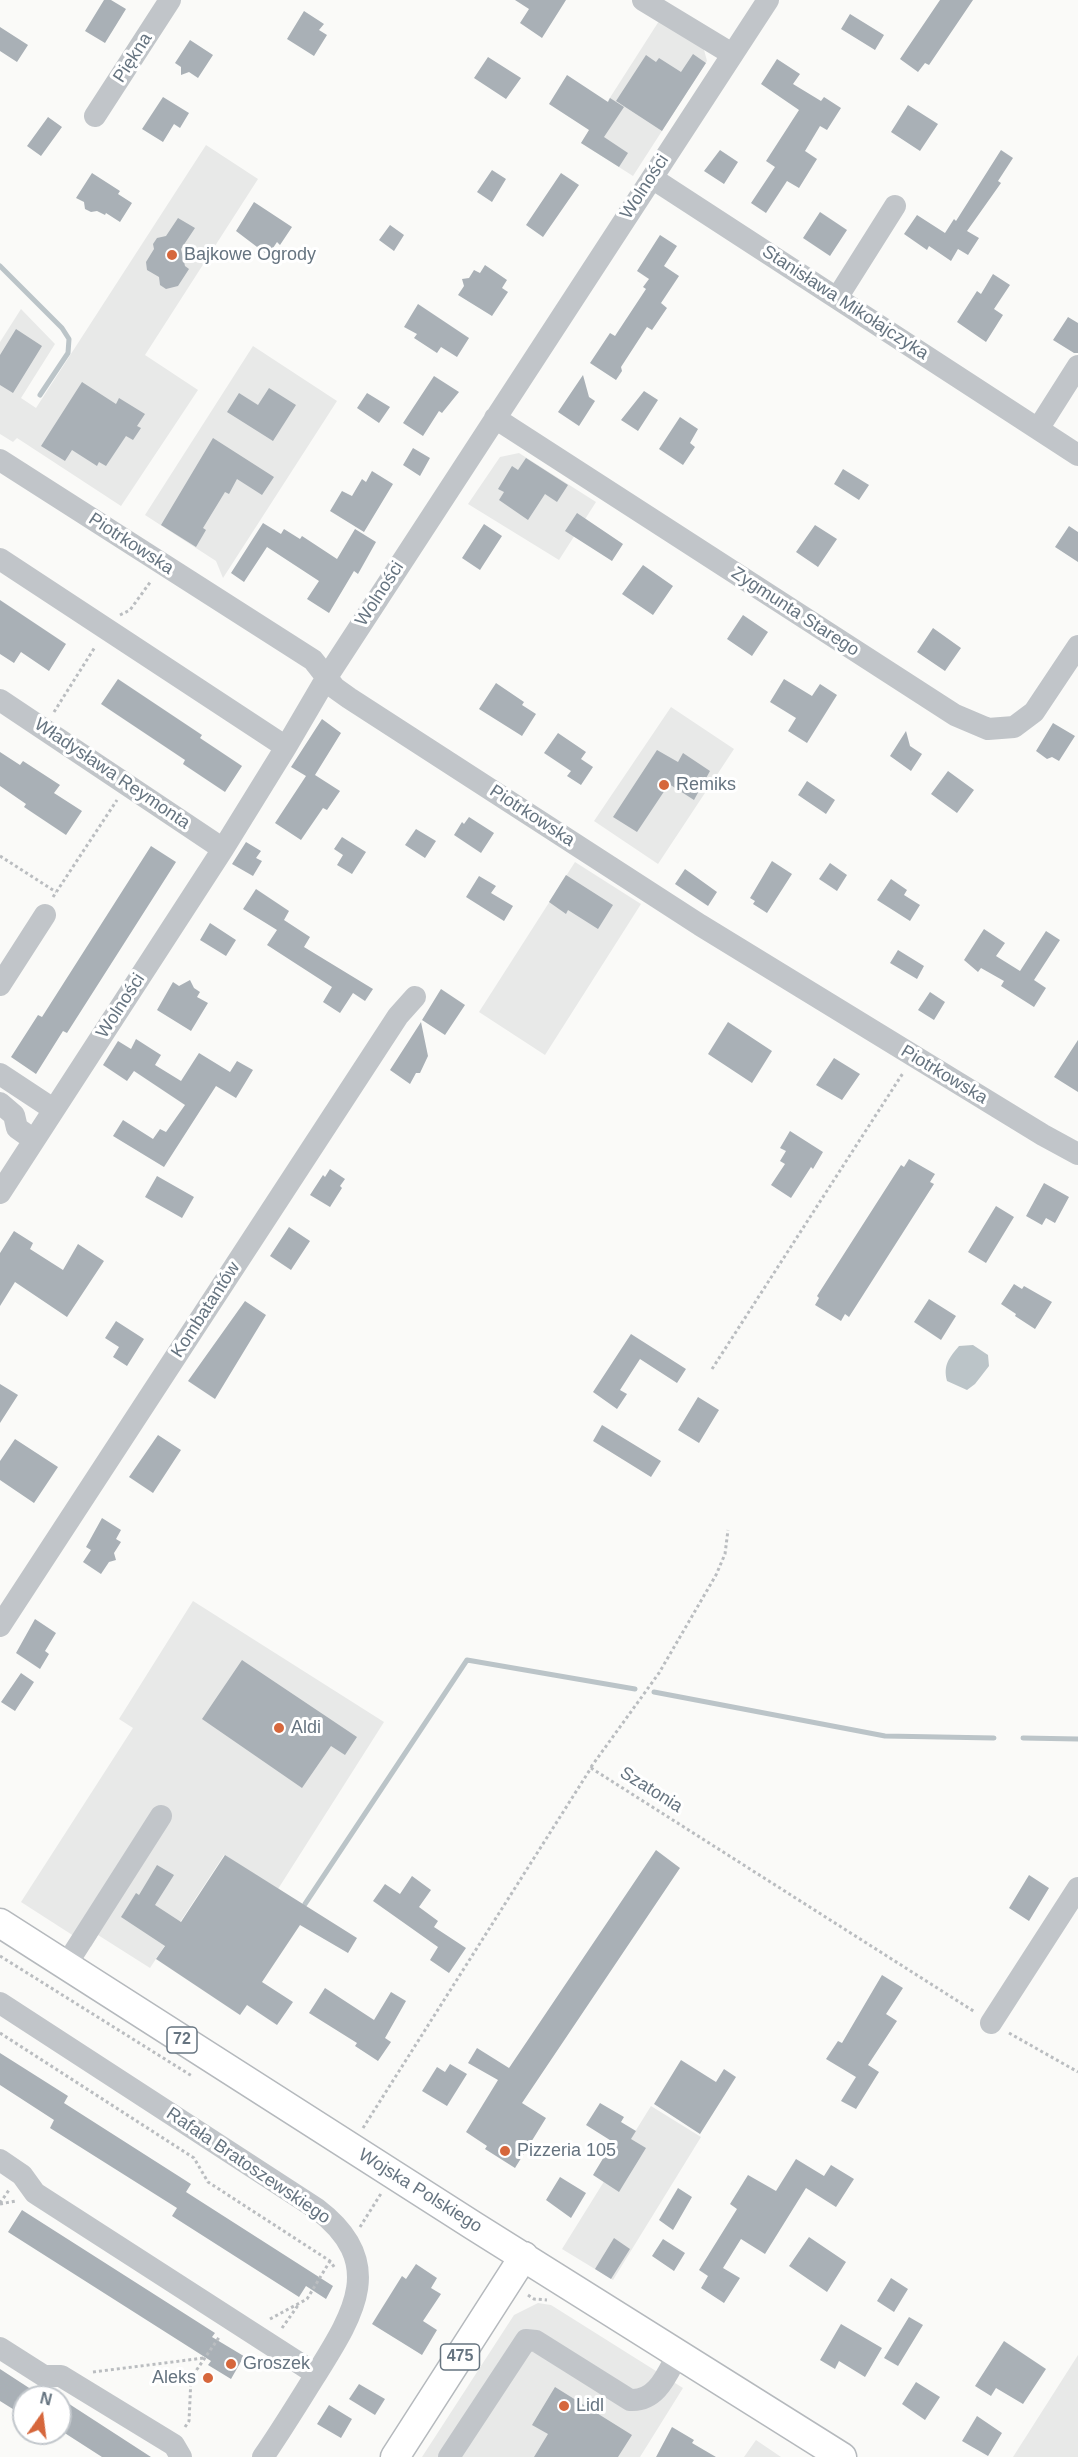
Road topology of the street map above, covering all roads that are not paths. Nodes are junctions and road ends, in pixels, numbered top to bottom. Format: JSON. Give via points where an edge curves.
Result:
{"nodes":[{"id":1,"x":170,"y":0,"type":"edge"},
{"id":2,"x":644,"y":0,"type":"edge"},
{"id":3,"x":768,"y":0,"type":"edge"},
{"id":4,"x":732,"y":54,"type":"junction"},
{"id":5,"x":95,"y":116,"type":"dead end"},
{"id":6,"x":651,"y":178,"type":"junction"},
{"id":7,"x":895,"y":206,"type":"dead end"},
{"id":8,"x":837,"y":298,"type":"junction"},
{"id":9,"x":1078,"y":366,"type":"edge"},
{"id":10,"x":495,"y":417,"type":"junction"},
{"id":11,"x":1038,"y":429,"type":"junction"},
{"id":12,"x":1078,"y":455,"type":"edge"},
{"id":13,"x":0,"y":459,"type":"edge"},
{"id":14,"x":0,"y":559,"type":"edge"},
{"id":15,"x":1078,"y":646,"type":"edge"},
{"id":16,"x":327,"y":677,"type":"junction"},
{"id":17,"x":0,"y":700,"type":"edge"},
{"id":18,"x":286,"y":747,"type":"junction"},
{"id":19,"x":223,"y":849,"type":"junction"},
{"id":20,"x":45,"y":915,"type":"road end"},
{"id":21,"x":0,"y":985,"type":"edge"},
{"id":22,"x":415,"y":996,"type":"dead end"},
{"id":23,"x":0,"y":1074,"type":"edge"},
{"id":24,"x":0,"y":1103,"type":"edge"},
{"id":25,"x":53,"y":1110,"type":"junction"},
{"id":26,"x":34,"y":1140,"type":"junction"},
{"id":27,"x":1078,"y":1154,"type":"edge"},
{"id":28,"x":0,"y":1193,"type":"edge"},
{"id":29,"x":0,"y":1626,"type":"edge"},
{"id":30,"x":161,"y":1816,"type":"dead end"},
{"id":31,"x":1078,"y":1888,"type":"edge"},
{"id":32,"x":0,"y":1923,"type":"edge"},
{"id":33,"x":66,"y":1965,"type":"junction"},
{"id":34,"x":0,"y":2003,"type":"edge"},
{"id":35,"x":991,"y":2023,"type":"road end"},
{"id":36,"x":0,"y":2160,"type":"edge"},
{"id":37,"x":524,"y":2256,"type":"junction"},
{"id":38,"x":0,"y":2348,"type":"edge"},
{"id":39,"x":678,"y":2354,"type":"junction"},
{"id":40,"x":316,"y":2374,"type":"junction"},
{"id":41,"x":178,"y":2451,"type":"edge"},
{"id":42,"x":263,"y":2457,"type":"edge"},
{"id":43,"x":395,"y":2457,"type":"edge"},
{"id":44,"x":449,"y":2457,"type":"edge"},
{"id":45,"x":842,"y":2457,"type":"edge"}],
"edges":[{"from":1,"to":5,"type":"street","name":"Piękna"},
{"from":2,"to":4,"type":"street"},
{"from":3,"to":4,"type":"street","name":"Wolności"},
{"from":4,"to":6,"type":"street","name":"Wolności"},
{"from":6,"to":8,"type":"street","name":"Stanisława Mikołajczyka"},
{"from":6,"to":10,"type":"street","name":"Wolności"},
{"from":7,"to":8,"type":"street"},
{"from":8,"to":11,"type":"street","name":"Stanisława Mikołajczyka"},
{"from":9,"to":11,"type":"street"},
{"from":10,"to":15,"type":"street","name":"Zygmunta Starego","via":[[955,715],[988,729],[1014,727],[1034,712]]},
{"from":10,"to":16,"type":"street","name":"Wolności"},
{"from":11,"to":12,"type":"street","name":"Stanisława Mikołajczyka"},
{"from":13,"to":16,"type":"street","name":"Piotrkowska","via":[[313,660]]},
{"from":14,"to":18,"type":"street"},
{"from":16,"to":18,"type":"street","name":"Wolności"},
{"from":16,"to":27,"type":"street","name":"Piotrkowska","via":[[349,698],[649,893]]},
{"from":17,"to":19,"type":"street","name":"Władysława Reymonta"},
{"from":18,"to":19,"type":"street","name":"Wolności"},
{"from":19,"to":25,"type":"street","name":"Wolności"},
{"from":20,"to":21,"type":"street"},
{"from":22,"to":29,"type":"street","name":"Kombatantów","via":[[398,1016]]},
{"from":23,"to":25,"type":"street"},
{"from":24,"to":26,"type":"street","via":[[14,1115],[17,1128]]},
{"from":25,"to":26,"type":"street","name":"Wolności"},
{"from":26,"to":28,"type":"street","name":"Wolności"},
{"from":30,"to":33,"type":"street"},
{"from":31,"to":35,"type":"street"},
{"from":32,"to":33,"type":"main road","name":"Wojska Polskiego","number":"72"},
{"from":33,"to":37,"type":"main road","name":"Wojska Polskiego","number":"72"},
{"from":34,"to":40,"type":"street","name":"Rafała Bratoszewskiego","via":[[333,2222],[356,2258],[358,2279],[344,2330]]},
{"from":36,"to":40,"type":"street","via":[[22,2175],[35,2193]]},
{"from":37,"to":39,"type":"main road","name":"Wojska Polskiego","number":"72"},
{"from":37,"to":43,"type":"main road","number":"475"},
{"from":38,"to":41,"type":"street","via":[[44,2376],[62,2376]]},
{"from":39,"to":44,"type":"street","via":[[655,2393],[641,2401],[630,2400],[536,2342],[526,2340]]},
{"from":39,"to":45,"type":"main road","name":"Wojska Polskiego","number":"72"},
{"from":40,"to":42,"type":"street","name":"Rafała Bratoszewskiego"}]}
